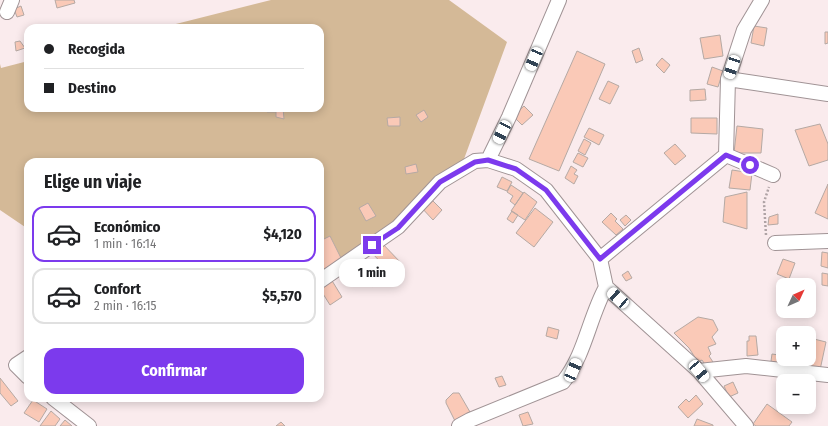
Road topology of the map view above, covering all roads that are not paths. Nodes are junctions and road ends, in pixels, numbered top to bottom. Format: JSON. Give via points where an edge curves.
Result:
{"nodes":[{"id":1,"x":559,"y":0,"type":"edge"},
{"id":2,"x":762,"y":0,"type":"edge"},
{"id":3,"x":728,"y":79,"type":"junction"},
{"id":4,"x":828,"y":94,"type":"edge"},
{"id":5,"x":726,"y":155,"type":"junction"},
{"id":6,"x":488,"y":160,"type":"junction"},
{"id":7,"x":773,"y":175,"type":"road end"},
{"id":8,"x":828,"y":240,"type":"edge"},
{"id":9,"x":775,"y":243,"type":"road end"},
{"id":10,"x":600,"y":259,"type":"junction"},
{"id":11,"x":324,"y":278,"type":"edge"},
{"id":12,"x":606,"y":287,"type":"junction"},
{"id":13,"x":24,"y":360,"type":"edge"},
{"id":14,"x":699,"y":371,"type":"junction"},
{"id":15,"x":24,"y":373,"type":"edge"},
{"id":16,"x":828,"y":375,"type":"edge"},
{"id":17,"x":58,"y":402,"type":"edge"},
{"id":18,"x":89,"y":426,"type":"edge"},
{"id":19,"x":459,"y":426,"type":"edge"},
{"id":20,"x":746,"y":426,"type":"edge"}],
"edges":[{"from":1,"to":6,"type":"street"},
{"from":2,"to":3,"type":"street","via":[[744,30]]},
{"from":3,"to":4,"type":"street"},
{"from":3,"to":5,"type":"street"},
{"from":5,"to":7,"type":"street"},
{"from":5,"to":10,"type":"street"},
{"from":6,"to":10,"type":"street","via":[[516,169],[546,190]]},
{"from":6,"to":11,"type":"street","via":[[475,162],[440,182],[398,228]]},
{"from":8,"to":9,"type":"street"},
{"from":10,"to":12,"type":"street"},
{"from":12,"to":14,"type":"street"},
{"from":12,"to":19,"type":"street","via":[[573,370],[563,382]]},
{"from":13,"to":15,"type":"street","via":[[16,365]]},
{"from":14,"to":16,"type":"street","via":[[746,366]]},
{"from":14,"to":20,"type":"street"},
{"from":17,"to":18,"type":"street"}]}
